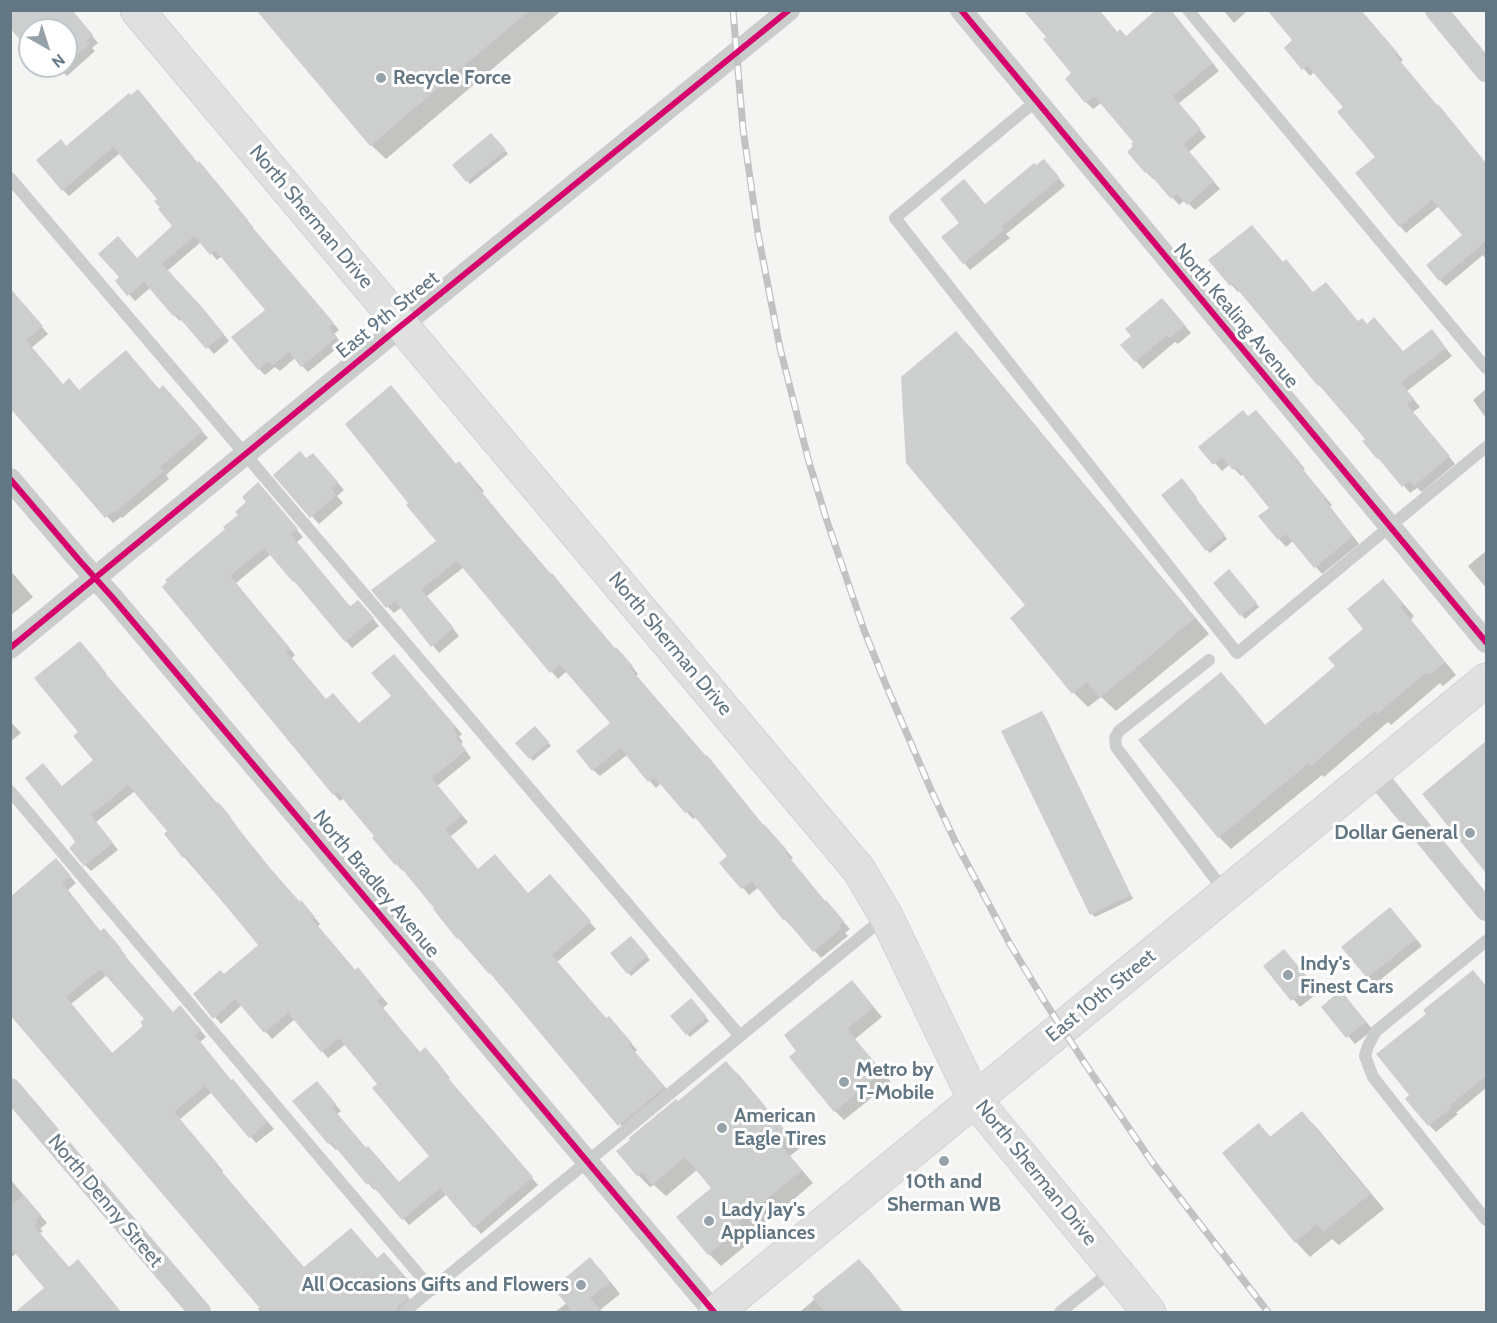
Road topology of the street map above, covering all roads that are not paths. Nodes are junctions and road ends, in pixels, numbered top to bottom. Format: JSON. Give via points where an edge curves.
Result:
{"nodes":[{"id":1,"x":137,"y":10,"type":"edge"},
{"id":2,"x":789,"y":10,"type":"edge"},
{"id":3,"x":961,"y":10,"type":"edge"},
{"id":4,"x":1188,"y":10,"type":"edge"},
{"id":5,"x":1436,"y":10,"type":"edge"},
{"id":6,"x":1486,"y":71,"type":"edge"},
{"id":7,"x":1036,"y":101,"type":"junction"},
{"id":8,"x":10,"y":178,"type":"edge"},
{"id":9,"x":402,"y":325,"type":"junction"},
{"id":10,"x":1486,"y":368,"type":"edge"},
{"id":11,"x":1486,"y":447,"type":"edge"},
{"id":12,"x":246,"y":454,"type":"junction"},
{"id":13,"x":10,"y":479,"type":"edge"},
{"id":14,"x":1390,"y":527,"type":"junction"},
{"id":15,"x":95,"y":578,"type":"junction"},
{"id":16,"x":1486,"y":642,"type":"edge"},
{"id":17,"x":10,"y":648,"type":"edge"},
{"id":18,"x":1209,"y":660,"type":"dead end"},
{"id":19,"x":1486,"y":680,"type":"edge"},
{"id":20,"x":1374,"y":773,"type":"junction"},
{"id":21,"x":10,"y":791,"type":"edge"},
{"id":22,"x":1226,"y":894,"type":"junction"},
{"id":23,"x":1486,"y":910,"type":"edge"},
{"id":24,"x":886,"y":916,"type":"junction"},
{"id":25,"x":1486,"y":941,"type":"edge"},
{"id":26,"x":740,"y":1036,"type":"junction"},
{"id":27,"x":10,"y":1089,"type":"edge"},
{"id":28,"x":975,"y":1100,"type":"junction"},
{"id":29,"x":588,"y":1162,"type":"junction"},
{"id":30,"x":1486,"y":1220,"type":"edge"},
{"id":31,"x":1113,"y":1269,"type":"junction"},
{"id":32,"x":432,"y":1290,"type":"junction"},
{"id":33,"x":200,"y":1312,"type":"edge"},
{"id":34,"x":404,"y":1312,"type":"edge"},
{"id":35,"x":715,"y":1312,"type":"edge"},
{"id":36,"x":1060,"y":1312,"type":"edge"},
{"id":37,"x":1149,"y":1312,"type":"edge"}],
"edges":[{"from":1,"to":9,"type":"main road","name":"North Sherman Drive"},
{"from":2,"to":9,"type":"street","name":"East 9th Street"},
{"from":3,"to":7,"type":"street","name":"North Kealing Avenue"},
{"from":4,"to":10,"type":"lane"},
{"from":5,"to":6,"type":"street"},
{"from":7,"to":14,"type":"street","name":"North Kealing Avenue"},
{"from":7,"to":14,"type":"lane","via":[[896,218],[1237,653]]},
{"from":8,"to":12,"type":"lane"},
{"from":9,"to":12,"type":"street","name":"East 9th Street"},
{"from":9,"to":24,"type":"main road","name":"North Sherman Drive","via":[[859,870]]},
{"from":11,"to":14,"type":"lane"},
{"from":12,"to":15,"type":"street","name":"East 9th Street"},
{"from":12,"to":26,"type":"lane"},
{"from":13,"to":15,"type":"street","name":"North Bradley Avenue"},
{"from":14,"to":16,"type":"street","name":"North Kealing Avenue"},
{"from":15,"to":17,"type":"street","name":"East 9th Street"},
{"from":15,"to":29,"type":"street","name":"North Bradley Avenue"},
{"from":18,"to":22,"type":"lane","via":[[1115,738],[1116,747]]},
{"from":19,"to":20,"type":"main road","name":"East 10th Street"},
{"from":20,"to":22,"type":"main road","name":"East 10th Street"},
{"from":20,"to":23,"type":"street"},
{"from":21,"to":32,"type":"lane"},
{"from":22,"to":28,"type":"main road","name":"East 10th Street"},
{"from":24,"to":26,"type":"lane"},
{"from":24,"to":28,"type":"main road","name":"North Sherman Drive"},
{"from":25,"to":30,"type":"lane","via":[[1376,1031],[1365,1056],[1372,1077]]},
{"from":26,"to":29,"type":"lane"},
{"from":27,"to":33,"type":"street","name":"North Denny Street"},
{"from":28,"to":31,"type":"main road","name":"North Sherman Drive"},
{"from":28,"to":35,"type":"main road","name":"East 10th Street"},
{"from":29,"to":32,"type":"lane"},
{"from":29,"to":35,"type":"street","name":"North Bradley Avenue"},
{"from":31,"to":36,"type":"lane"},
{"from":31,"to":37,"type":"main road","name":"North Sherman Drive"},
{"from":32,"to":34,"type":"lane"}]}
